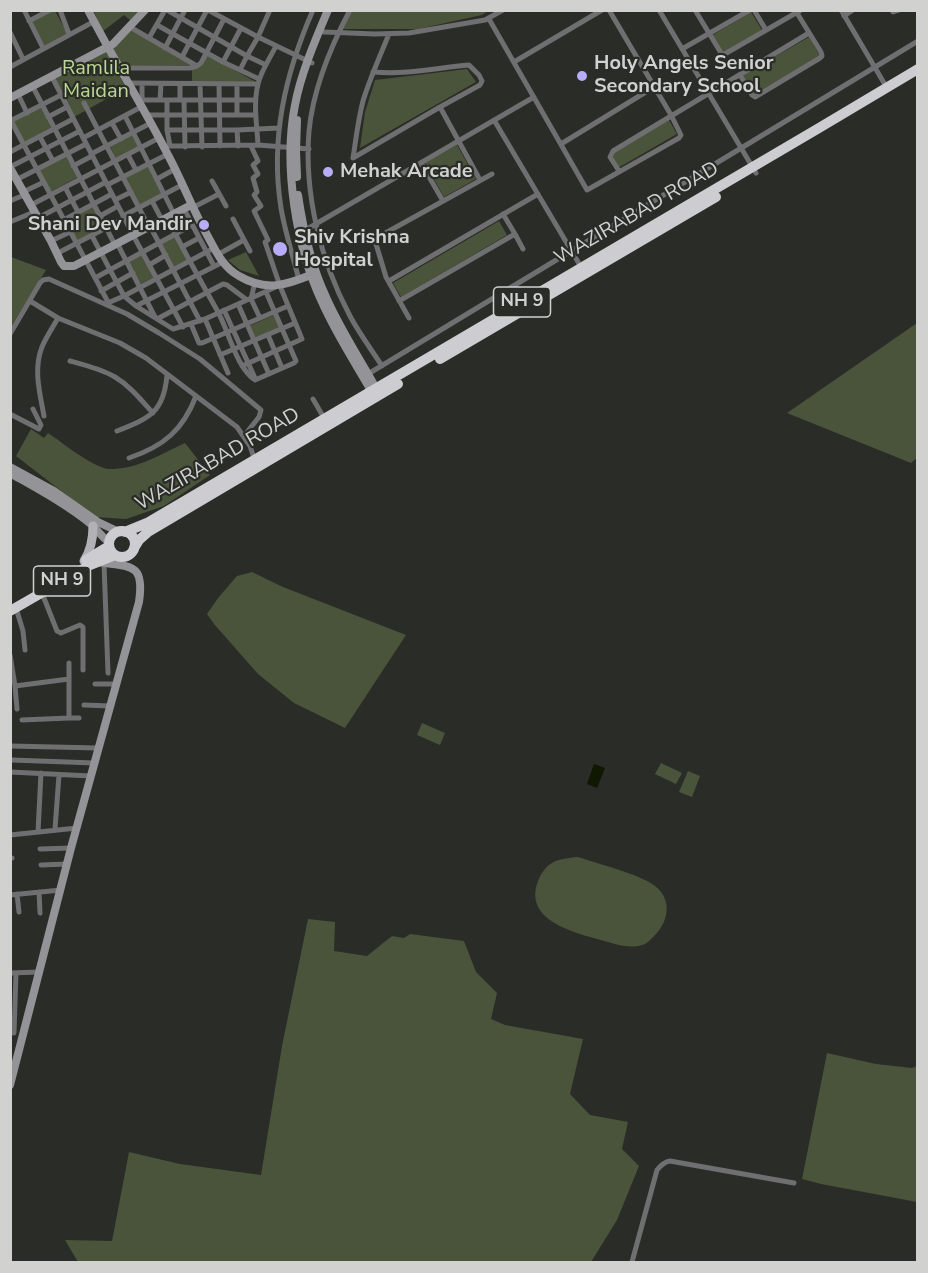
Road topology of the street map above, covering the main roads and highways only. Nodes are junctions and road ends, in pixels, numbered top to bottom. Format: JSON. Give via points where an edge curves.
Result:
{"nodes":[{"id":1,"x":918,"y":69,"type":"edge"},
{"id":2,"x":918,"y":77,"type":"edge"},
{"id":3,"x":754,"y":170,"type":"junction"},
{"id":4,"x":376,"y":393,"type":"junction"},
{"id":5,"x":93,"y":524,"type":"road end"},
{"id":6,"x":122,"y":532,"type":"junction"},
{"id":7,"x":111,"y":548,"type":"junction"},
{"id":8,"x":134,"y":548,"type":"junction"},
{"id":9,"x":84,"y":561,"type":"junction"},
{"id":10,"x":12,"y":607,"type":"edge"}],
"edges":[{"from":1,"to":3,"type":"highway","name":"WAZIRABAD ROAD","number":"NH 9"},
{"from":2,"to":3,"type":"highway","name":"WAZIRABAD ROAD","number":"NH 9"},
{"from":3,"to":4,"type":"highway","name":"WAZIRABAD ROAD","number":"NH 9"},
{"from":3,"to":4,"type":"highway","name":"WAZIRABAD ROAD","number":"NH 9","via":[[581,267]]},
{"from":4,"to":6,"type":"highway","name":"WAZIRABAD ROAD","number":"NH 9","via":[[147,524]]},
{"from":4,"to":8,"type":"highway","name":"WAZIRABAD ROAD","number":"NH 9","via":[[148,531]]},
{"from":5,"to":9,"type":"main road","via":[[92,546]]},
{"from":6,"to":7,"type":"highway","via":[[112,536]]},
{"from":6,"to":8,"type":"highway","via":[[130,534]]},
{"from":7,"to":8,"type":"highway","via":[[125,557]]},
{"from":7,"to":9,"type":"highway","number":"NH 9"},
{"from":7,"to":10,"type":"highway","number":"NH 9","via":[[100,563]]},
{"from":9,"to":10,"type":"highway","number":"NH 9"}]}
